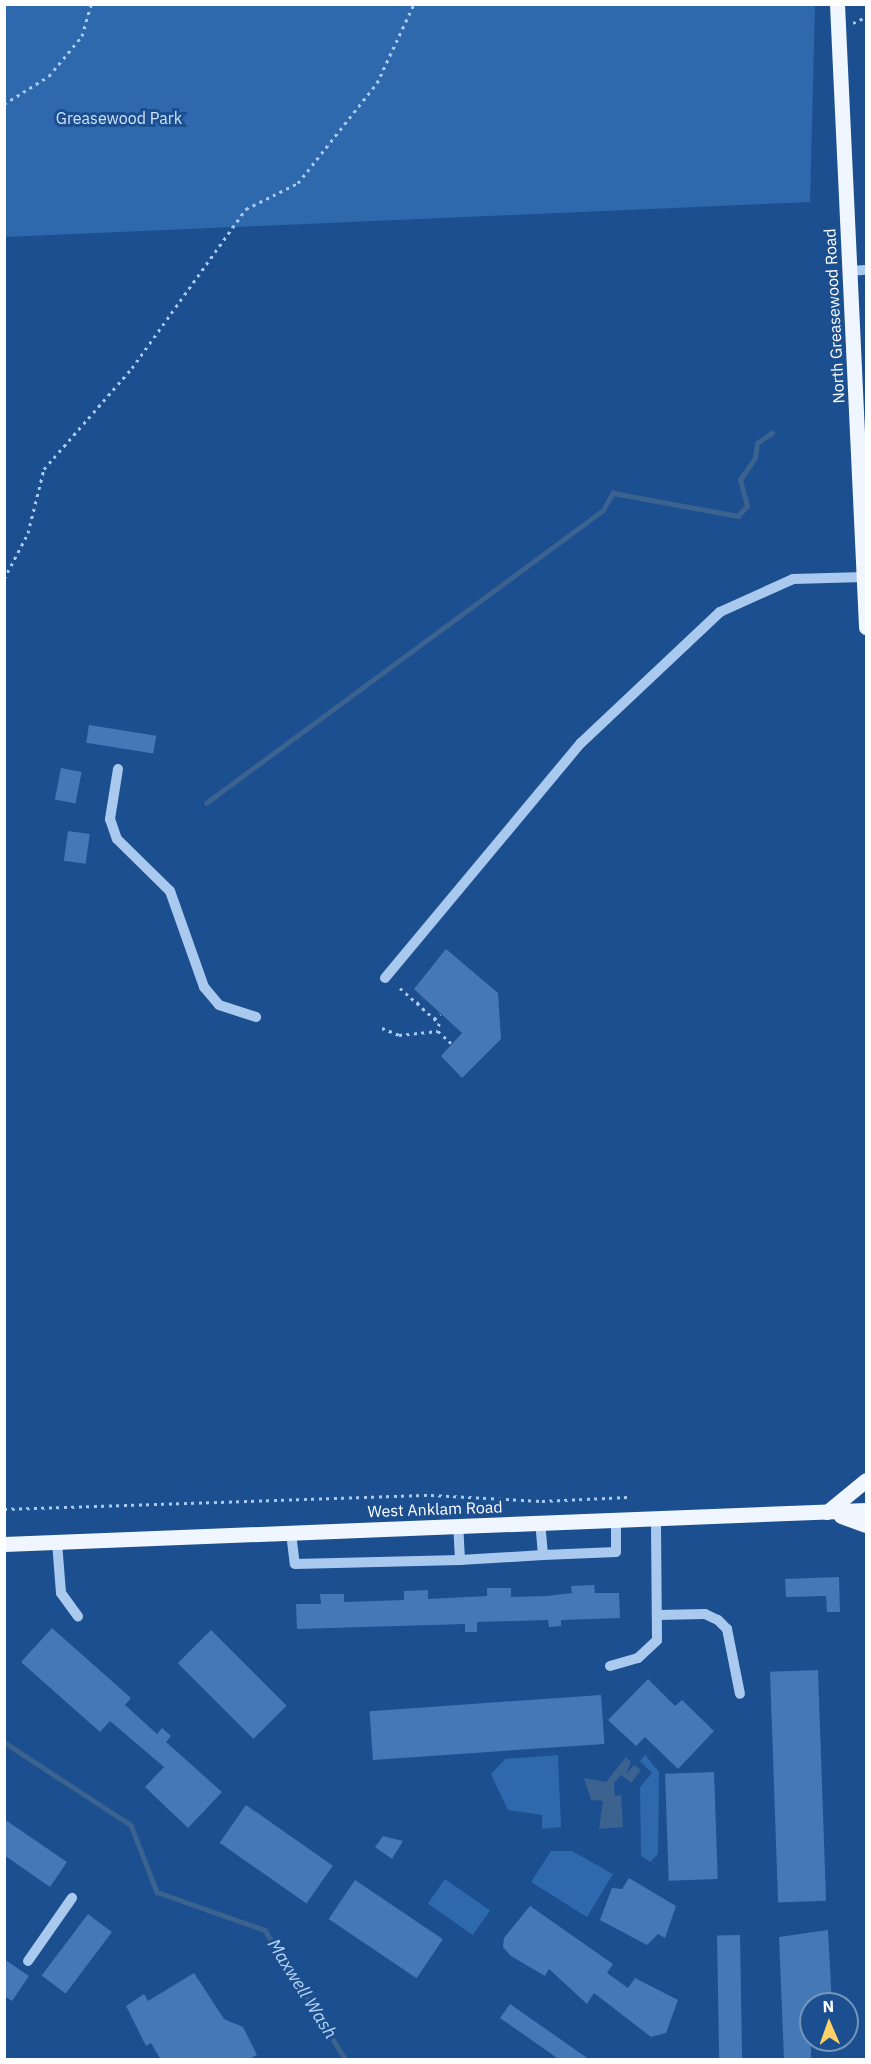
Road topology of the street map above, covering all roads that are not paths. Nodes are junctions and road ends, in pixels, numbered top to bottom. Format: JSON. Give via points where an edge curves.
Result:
{"nodes":[{"id":1,"x":837,"y":4,"type":"edge"},
{"id":2,"x":867,"y":270,"type":"edge"},
{"id":3,"x":850,"y":271,"type":"junction"},
{"id":4,"x":864,"y":577,"type":"junction"},
{"id":5,"x":867,"y":627,"type":"edge"},
{"id":6,"x":118,"y":769,"type":"dead end"},
{"id":7,"x":385,"y":978,"type":"dead end"},
{"id":8,"x":256,"y":1017,"type":"dead end"},
{"id":9,"x":867,"y":1480,"type":"edge"},
{"id":10,"x":867,"y":1510,"type":"edge"},
{"id":11,"x":826,"y":1512,"type":"junction"},
{"id":12,"x":656,"y":1519,"type":"junction"},
{"id":13,"x":616,"y":1520,"type":"junction"},
{"id":14,"x":540,"y":1523,"type":"junction"},
{"id":15,"x":867,"y":1525,"type":"edge"},
{"id":16,"x":458,"y":1526,"type":"junction"},
{"id":17,"x":291,"y":1533,"type":"junction"},
{"id":18,"x":57,"y":1542,"type":"junction"},
{"id":19,"x":4,"y":1544,"type":"edge"},
{"id":20,"x":543,"y":1555,"type":"junction"},
{"id":21,"x":460,"y":1560,"type":"junction"},
{"id":22,"x":658,"y":1615,"type":"junction"},
{"id":23,"x":78,"y":1616,"type":"dead end"},
{"id":24,"x":610,"y":1666,"type":"dead end"},
{"id":25,"x":740,"y":1694,"type":"dead end"},
{"id":26,"x":72,"y":1898,"type":"dead end"},
{"id":27,"x":28,"y":1961,"type":"dead end"}],
"edges":[{"from":1,"to":3,"type":"main road","name":"North Greasewood Road"},
{"from":2,"to":3,"type":"lane"},
{"from":3,"to":4,"type":"main road","name":"North Greasewood Road"},
{"from":4,"to":5,"type":"main road","name":"North Greasewood Road"},
{"from":4,"to":7,"type":"lane","via":[[793,579],[720,612],[581,743]]},
{"from":6,"to":8,"type":"lane","via":[[110,819],[117,838],[170,891],[204,987],[219,1005]]},
{"from":9,"to":11,"type":"main road"},
{"from":10,"to":11,"type":"main road","name":"West Anklam Road"},
{"from":11,"to":12,"type":"main road","name":"West Anklam Road"},
{"from":11,"to":15,"type":"main road"},
{"from":12,"to":13,"type":"main road","name":"West Anklam Road"},
{"from":12,"to":22,"type":"lane"},
{"from":13,"to":14,"type":"main road","name":"West Anklam Road"},
{"from":13,"to":20,"type":"lane","via":[[616,1552]]},
{"from":14,"to":16,"type":"main road","name":"West Anklam Road"},
{"from":14,"to":20,"type":"lane"},
{"from":16,"to":17,"type":"main road","name":"West Anklam Road"},
{"from":16,"to":21,"type":"lane"},
{"from":17,"to":18,"type":"main road","name":"West Anklam Road"},
{"from":17,"to":21,"type":"lane","via":[[295,1564]]},
{"from":18,"to":19,"type":"main road","name":"West Anklam Road"},
{"from":18,"to":23,"type":"lane","via":[[61,1593]]},
{"from":20,"to":21,"type":"lane"},
{"from":22,"to":24,"type":"lane","via":[[657,1640],[649,1649],[625,1665]]},
{"from":22,"to":25,"type":"lane","via":[[705,1614],[727,1629]]},
{"from":26,"to":27,"type":"lane"}]}
